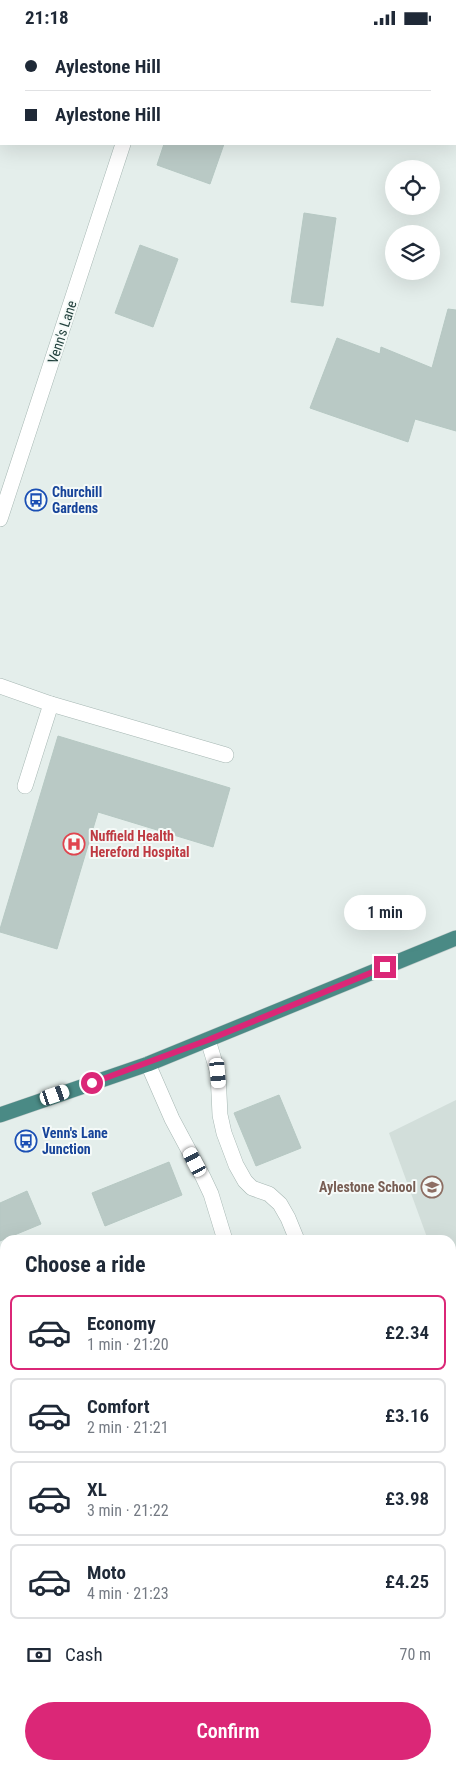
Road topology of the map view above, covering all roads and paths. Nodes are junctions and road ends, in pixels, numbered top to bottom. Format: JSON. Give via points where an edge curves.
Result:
{"nodes":[{"id":1,"x":123,"y":145,"type":"edge"},
{"id":2,"x":0,"y":519,"type":"edge"},
{"id":3,"x":0,"y":686,"type":"edge"},
{"id":4,"x":51,"y":704,"type":"junction"},
{"id":5,"x":226,"y":755,"type":"dead end"},
{"id":6,"x":24,"y":786,"type":"dead end"},
{"id":7,"x":456,"y":938,"type":"edge"},
{"id":8,"x":208,"y":1040,"type":"junction"},
{"id":9,"x":148,"y":1064,"type":"junction"},
{"id":10,"x":0,"y":1115,"type":"edge"},
{"id":11,"x":223,"y":1235,"type":"edge"},
{"id":12,"x":295,"y":1235,"type":"edge"}],
"edges":[{"from":1,"to":2,"type":"street","name":"Venn's Lane"},
{"from":3,"to":4,"type":"street"},
{"from":4,"to":5,"type":"street"},
{"from":4,"to":6,"type":"street"},
{"from":7,"to":8,"type":"highway"},
{"from":8,"to":9,"type":"highway"},
{"from":8,"to":12,"type":"street","via":[[218,1073],[224,1133],[236,1165],[252,1188],[269,1194],[280,1204]]},
{"from":9,"to":10,"type":"highway"},
{"from":9,"to":11,"type":"street","via":[[211,1194]]}]}
